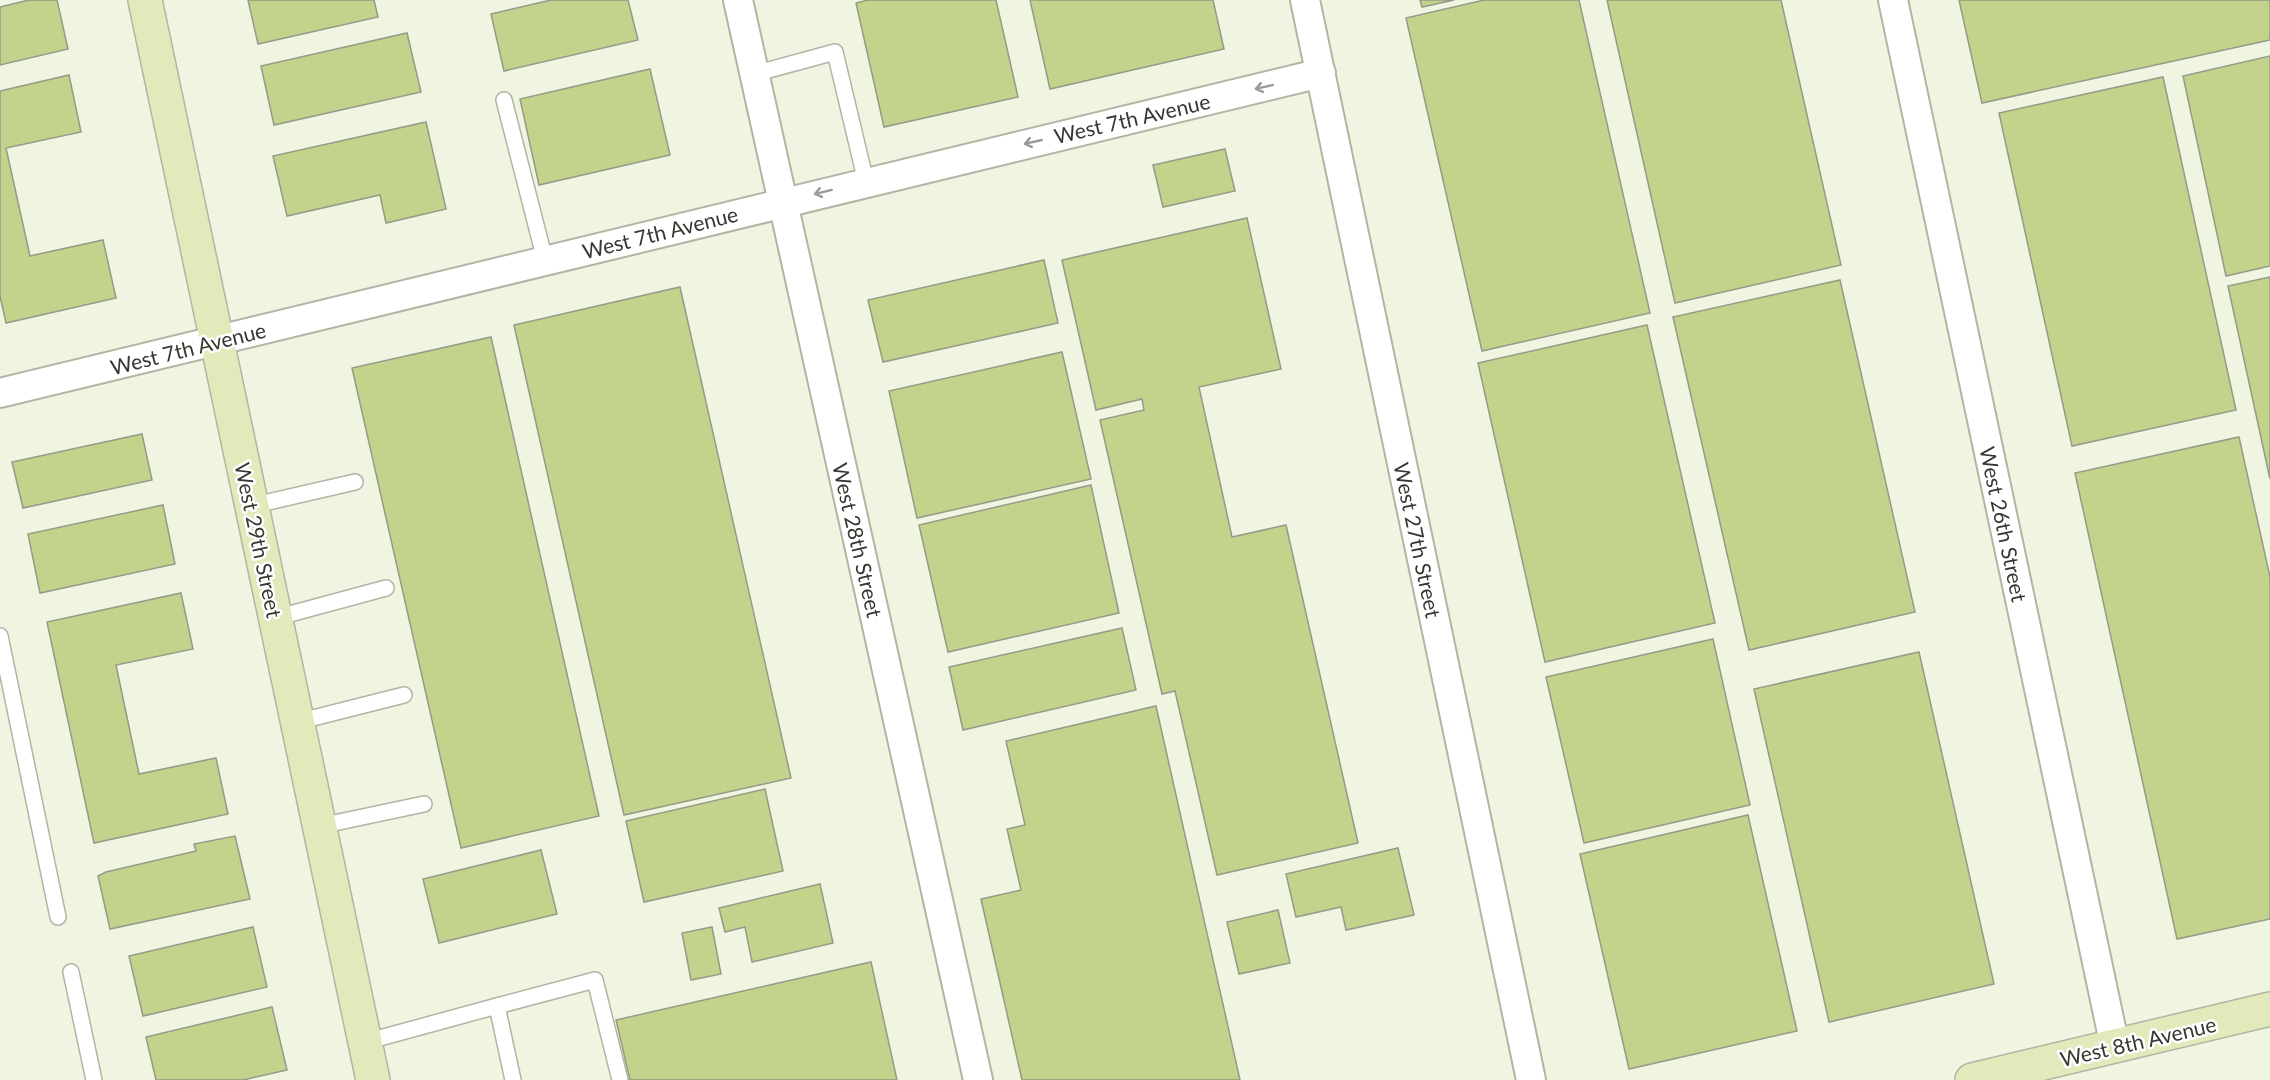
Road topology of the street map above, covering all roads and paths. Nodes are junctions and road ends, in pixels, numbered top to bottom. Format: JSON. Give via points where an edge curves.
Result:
{"nodes":[{"id":1,"x":145,"y":0,"type":"edge"},
{"id":2,"x":738,"y":0,"type":"edge"},
{"id":3,"x":1305,"y":0,"type":"edge"},
{"id":4,"x":1893,"y":0,"type":"edge"},
{"id":5,"x":1321,"y":73,"type":"junction"},
{"id":6,"x":754,"y":74,"type":"junction"},
{"id":7,"x":504,"y":100,"type":"dead end"},
{"id":8,"x":866,"y":182,"type":"junction"},
{"id":9,"x":783,"y":202,"type":"junction"},
{"id":10,"x":545,"y":260,"type":"junction"},
{"id":11,"x":217,"y":341,"type":"junction"},
{"id":12,"x":0,"y":393,"type":"edge"},
{"id":13,"x":355,"y":482,"type":"dead end"},
{"id":14,"x":252,"y":506,"type":"junction"},
{"id":15,"x":386,"y":588,"type":"dead end"},
{"id":16,"x":275,"y":618,"type":"junction"},
{"id":17,"x":0,"y":636,"type":"edge"},
{"id":18,"x":404,"y":695,"type":"dead end"},
{"id":19,"x":297,"y":722,"type":"junction"},
{"id":20,"x":424,"y":804,"type":"dead end"},
{"id":21,"x":320,"y":826,"type":"junction"},
{"id":22,"x":58,"y":917,"type":"dead end"},
{"id":23,"x":71,"y":972,"type":"dead end"},
{"id":24,"x":497,"y":1006,"type":"junction"},
{"id":25,"x":2270,"y":1009,"type":"edge"},
{"id":26,"x":365,"y":1042,"type":"junction"},
{"id":27,"x":2115,"y":1047,"type":"junction"},
{"id":28,"x":94,"y":1080,"type":"edge"},
{"id":29,"x":373,"y":1080,"type":"edge"},
{"id":30,"x":513,"y":1080,"type":"edge"},
{"id":31,"x":620,"y":1080,"type":"edge"},
{"id":32,"x":978,"y":1080,"type":"edge"},
{"id":33,"x":1531,"y":1080,"type":"edge"},
{"id":34,"x":1972,"y":1080,"type":"edge"}],
"edges":[{"from":1,"to":11,"type":"street","name":"West 29th Street"},
{"from":2,"to":6,"type":"street","name":"West 28th Street"},
{"from":3,"to":5,"type":"street","name":"West 27th Street"},
{"from":4,"to":27,"type":"street","name":"West 26th Street"},
{"from":5,"to":8,"type":"street","name":"West 7th Avenue","one_way":true},
{"from":5,"to":33,"type":"street","name":"West 27th Street"},
{"from":6,"to":8,"type":"lane","via":[[835,52]]},
{"from":6,"to":9,"type":"street","name":"West 28th Street"},
{"from":7,"to":10,"type":"lane"},
{"from":8,"to":9,"type":"street","name":"West 7th Avenue","one_way":true},
{"from":9,"to":10,"type":"street","name":"West 7th Avenue"},
{"from":9,"to":32,"type":"street","name":"West 28th Street"},
{"from":10,"to":11,"type":"street","name":"West 7th Avenue"},
{"from":11,"to":12,"type":"street","name":"West 7th Avenue"},
{"from":11,"to":14,"type":"street","name":"West 29th Street"},
{"from":13,"to":14,"type":"lane"},
{"from":14,"to":16,"type":"street","name":"West 29th Street"},
{"from":15,"to":16,"type":"lane"},
{"from":16,"to":19,"type":"street","name":"West 29th Street"},
{"from":17,"to":22,"type":"lane"},
{"from":18,"to":19,"type":"lane"},
{"from":19,"to":21,"type":"street","name":"West 29th Street"},
{"from":20,"to":21,"type":"lane"},
{"from":21,"to":26,"type":"street","name":"West 29th Street"},
{"from":23,"to":28,"type":"lane"},
{"from":24,"to":26,"type":"lane"},
{"from":24,"to":30,"type":"lane"},
{"from":24,"to":31,"type":"lane","via":[[595,980]]},
{"from":25,"to":27,"type":"street","name":"West 8th Avenue"},
{"from":26,"to":29,"type":"street","name":"West 29th Street"},
{"from":27,"to":34,"type":"street","name":"West 8th Avenue"}]}
